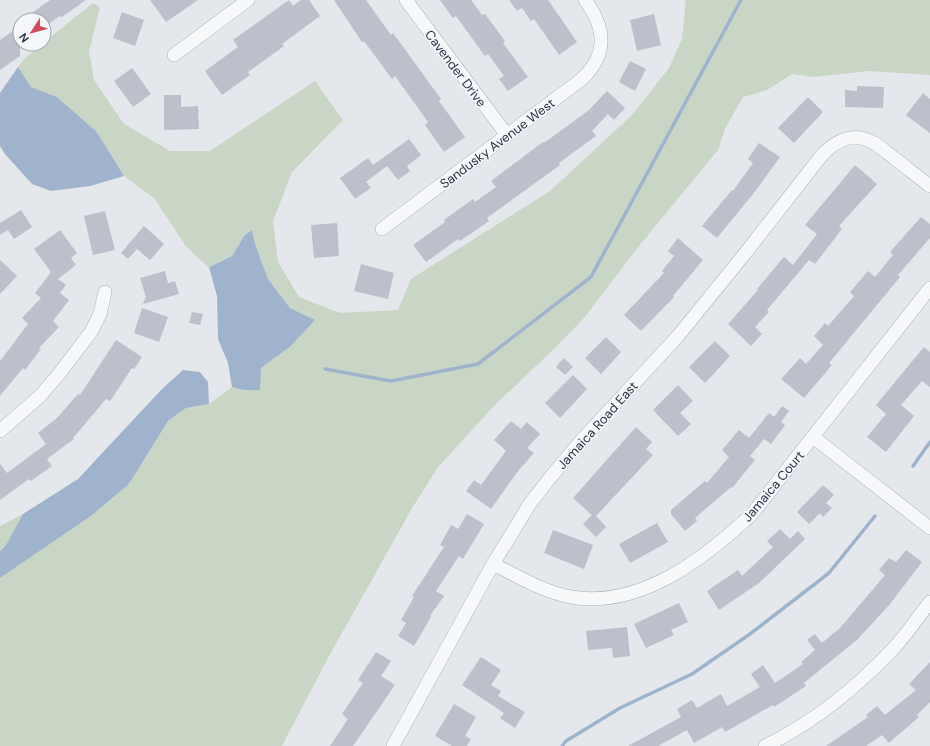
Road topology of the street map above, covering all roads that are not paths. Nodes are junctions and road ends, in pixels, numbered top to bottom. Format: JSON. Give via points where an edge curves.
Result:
{"nodes":[{"id":1,"x":248,"y":0,"type":"edge"},
{"id":2,"x":406,"y":0,"type":"edge"},
{"id":3,"x":586,"y":0,"type":"edge"},
{"id":4,"x":174,"y":55,"type":"dead end"},
{"id":5,"x":507,"y":135,"type":"junction"},
{"id":6,"x":930,"y":186,"type":"edge"},
{"id":7,"x":382,"y":229,"type":"dead end"},
{"id":8,"x":930,"y":288,"type":"edge"},
{"id":9,"x":105,"y":292,"type":"dead end"},
{"id":10,"x":0,"y":431,"type":"edge"},
{"id":11,"x":813,"y":437,"type":"junction"},
{"id":12,"x":930,"y":528,"type":"edge"},
{"id":13,"x":493,"y":564,"type":"junction"},
{"id":14,"x":930,"y":602,"type":"edge"},
{"id":15,"x":393,"y":746,"type":"edge"},
{"id":16,"x":765,"y":746,"type":"edge"}],
"edges":[{"from":1,"to":4,"type":"street"},
{"from":2,"to":5,"type":"street","name":"Cavender Drive"},
{"from":3,"to":5,"type":"street","name":"Sandusky Avenue West","via":[[596,15],[601,35],[596,62],[582,79]]},
{"from":5,"to":7,"type":"street","name":"Sandusky Avenue West"},
{"from":6,"to":13,"type":"street","name":"Jamaica Road East","via":[[874,143],[862,138],[846,138],[830,146],[678,336],[549,479],[529,505]]},
{"from":8,"to":11,"type":"street","name":"Jamaica Court"},
{"from":9,"to":10,"type":"street","via":[[100,314],[91,332],[40,396]]},
{"from":11,"to":12,"type":"street"},
{"from":11,"to":13,"type":"street","name":"Jamaica Court","via":[[752,514],[728,537],[675,574],[645,588],[622,596],[596,599],[571,597],[544,589]]},
{"from":13,"to":15,"type":"street","name":"Jamaica Road East"},
{"from":14,"to":16,"type":"street","via":[[894,648],[834,703],[805,724]]}]}
